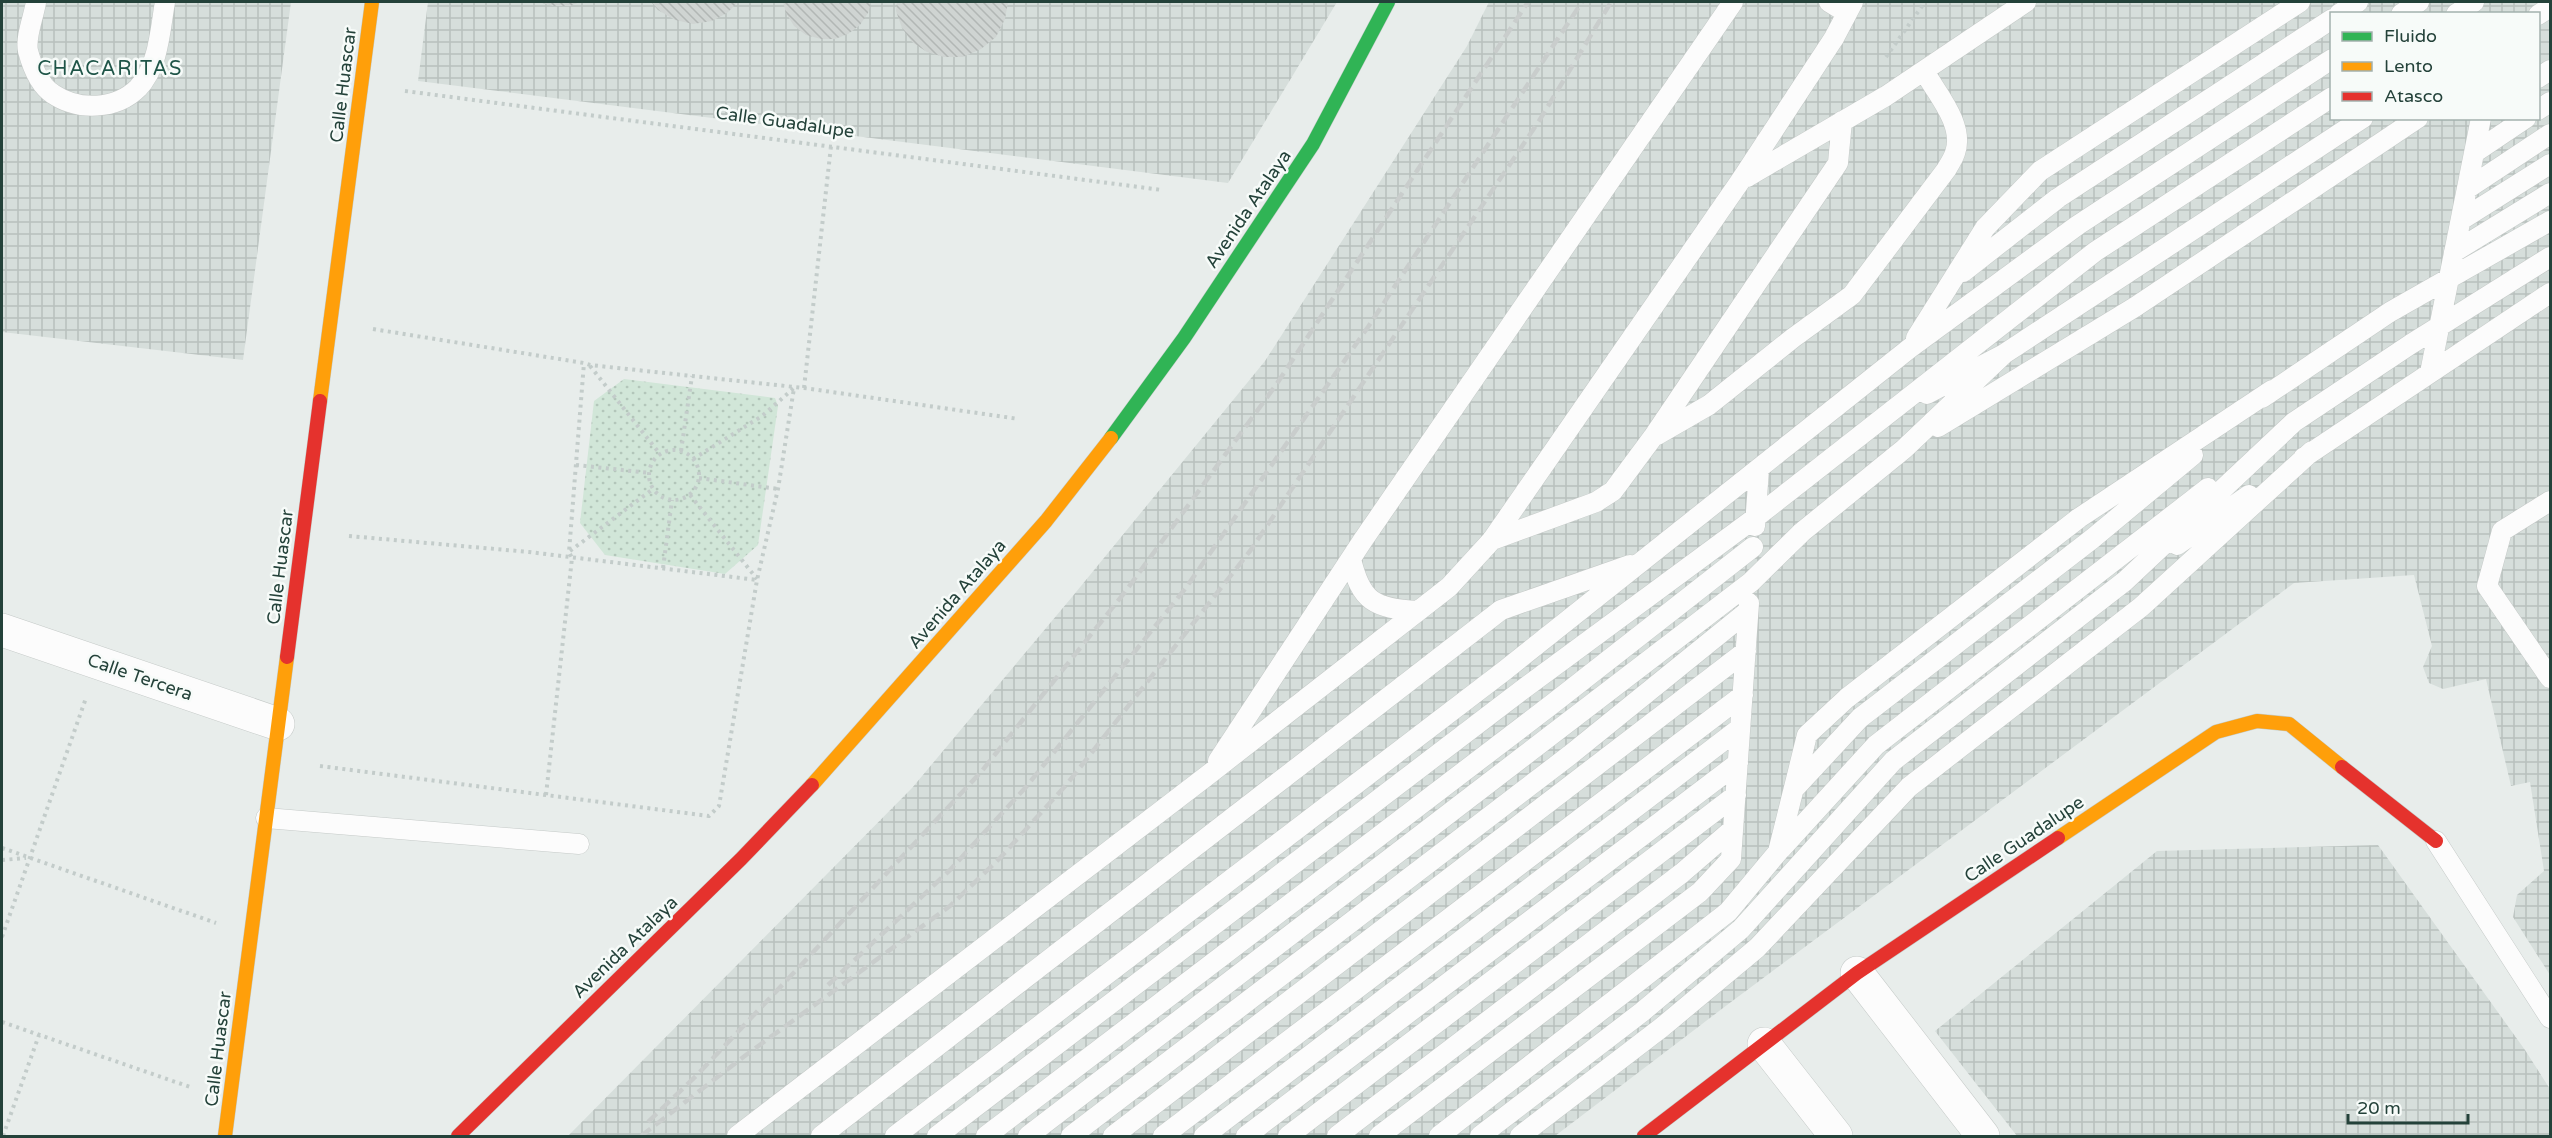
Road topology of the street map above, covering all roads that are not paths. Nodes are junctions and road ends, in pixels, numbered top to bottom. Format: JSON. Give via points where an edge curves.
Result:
{"nodes":[{"id":1,"x":36,"y":2,"type":"edge"},
{"id":2,"x":165,"y":2,"type":"edge"},
{"id":3,"x":372,"y":2,"type":"edge"},
{"id":4,"x":1388,"y":2,"type":"edge"},
{"id":5,"x":1734,"y":2,"type":"edge"},
{"id":6,"x":1829,"y":2,"type":"edge"},
{"id":7,"x":2026,"y":2,"type":"edge"},
{"id":8,"x":2300,"y":2,"type":"edge"},
{"id":9,"x":2358,"y":2,"type":"edge"},
{"id":10,"x":2419,"y":2,"type":"edge"},
{"id":11,"x":2474,"y":2,"type":"edge"},
{"id":12,"x":1850,"y":7,"type":"edge"},
{"id":13,"x":2342,"y":12,"type":"edge"},
{"id":14,"x":2404,"y":12,"type":"edge"},
{"id":15,"x":2459,"y":12,"type":"edge"},
{"id":16,"x":2330,"y":20,"type":"edge"},
{"id":17,"x":2330,"y":60,"type":"edge"},
{"id":18,"x":1924,"y":71,"type":"junction"},
{"id":19,"x":2330,"y":98,"type":"edge"},
{"id":20,"x":2360,"y":120,"type":"edge"},
{"id":21,"x":2415,"y":120,"type":"edge"},
{"id":22,"x":2481,"y":120,"type":"edge"},
{"id":23,"x":2523,"y":120,"type":"edge"},
{"id":24,"x":1842,"y":121,"type":"junction"},
{"id":25,"x":2550,"y":134,"type":"edge"},
{"id":26,"x":2474,"y":153,"type":"junction"},
{"id":27,"x":2550,"y":164,"type":"edge"},
{"id":28,"x":1741,"y":180,"type":"junction"},
{"id":29,"x":2467,"y":189,"type":"junction"},
{"id":30,"x":2550,"y":193,"type":"edge"},
{"id":31,"x":2461,"y":220,"type":"junction"},
{"id":32,"x":2550,"y":221,"type":"edge"},
{"id":33,"x":2454,"y":252,"type":"junction"},
{"id":34,"x":2550,"y":257,"type":"edge"},
{"id":35,"x":2449,"y":278,"type":"junction"},
{"id":36,"x":1953,"y":280,"type":"junction"},
{"id":37,"x":2550,"y":293,"type":"edge"},
{"id":38,"x":2439,"y":327,"type":"junction"},
{"id":39,"x":1910,"y":348,"type":"junction"},
{"id":40,"x":2004,"y":354,"type":"junction"},
{"id":41,"x":2430,"y":373,"type":"junction"},
{"id":42,"x":2272,"y":390,"type":"junction"},
{"id":43,"x":1882,"y":418,"type":"junction"},
{"id":44,"x":2294,"y":422,"type":"junction"},
{"id":45,"x":1653,"y":437,"type":"junction"},
{"id":46,"x":1904,"y":449,"type":"junction"},
{"id":47,"x":2312,"y":452,"type":"junction"},
{"id":48,"x":1759,"y":469,"type":"junction"},
{"id":49,"x":2550,"y":501,"type":"edge"},
{"id":50,"x":1755,"y":518,"type":"junction"},
{"id":51,"x":1492,"y":540,"type":"junction"},
{"id":52,"x":1753,"y":547,"type":"junction"},
{"id":53,"x":1351,"y":558,"type":"junction"},
{"id":54,"x":1644,"y":560,"type":"junction"},
{"id":55,"x":2125,"y":581,"type":"junction"},
{"id":56,"x":1751,"y":582,"type":"junction"},
{"id":57,"x":1418,"y":611,"type":"junction"},
{"id":58,"x":1748,"y":611,"type":"junction"},
{"id":59,"x":2,"y":630,"type":"edge"},
{"id":60,"x":1746,"y":651,"type":"junction"},
{"id":61,"x":2550,"y":678,"type":"edge"},
{"id":62,"x":1743,"y":695,"type":"junction"},
{"id":63,"x":278,"y":724,"type":"junction"},
{"id":64,"x":1740,"y":728,"type":"junction"},
{"id":65,"x":1738,"y":763,"type":"junction"},
{"id":66,"x":1208,"y":775,"type":"junction"},
{"id":67,"x":1794,"y":790,"type":"junction"},
{"id":68,"x":1736,"y":795,"type":"junction"},
{"id":69,"x":266,"y":818,"type":"junction"},
{"id":70,"x":1733,"y":829,"type":"junction"},
{"id":71,"x":2436,"y":841,"type":"joint"},
{"id":72,"x":579,"y":844,"type":"dead end"},
{"id":73,"x":1778,"y":852,"type":"junction"},
{"id":74,"x":1857,"y":973,"type":"junction"},
{"id":75,"x":2550,"y":1018,"type":"edge"},
{"id":76,"x":1764,"y":1044,"type":"junction"},
{"id":77,"x":225,"y":1137,"type":"edge"},
{"id":78,"x":458,"y":1137,"type":"edge"},
{"id":79,"x":737,"y":1137,"type":"edge"},
{"id":80,"x":821,"y":1137,"type":"edge"},
{"id":81,"x":894,"y":1137,"type":"edge"},
{"id":82,"x":937,"y":1137,"type":"edge"},
{"id":83,"x":986,"y":1137,"type":"edge"},
{"id":84,"x":1029,"y":1137,"type":"edge"},
{"id":85,"x":1071,"y":1137,"type":"edge"},
{"id":86,"x":1113,"y":1137,"type":"edge"},
{"id":87,"x":1163,"y":1137,"type":"edge"},
{"id":88,"x":1204,"y":1137,"type":"edge"},
{"id":89,"x":1246,"y":1137,"type":"edge"},
{"id":90,"x":1288,"y":1137,"type":"edge"},
{"id":91,"x":1337,"y":1137,"type":"edge"},
{"id":92,"x":1379,"y":1137,"type":"edge"},
{"id":93,"x":1439,"y":1137,"type":"edge"},
{"id":94,"x":1480,"y":1137,"type":"edge"},
{"id":95,"x":1520,"y":1137,"type":"edge"},
{"id":96,"x":1644,"y":1137,"type":"edge"},
{"id":97,"x":1836,"y":1137,"type":"edge"},
{"id":98,"x":1983,"y":1137,"type":"edge"}],
"edges":[{"from":1,"to":2,"type":"lane","via":[[27,49],[36,76],[52,94],[82,106],[115,103],[138,88],[153,63]]},
{"from":3,"to":63,"type":"street","name":"Calle Huascar"},
{"from":4,"to":78,"type":"street","name":"Avenida Atalaya","via":[[1313,144],[1184,338],[1046,520],[830,766],[741,859]]},
{"from":5,"to":53,"type":"lane"},
{"from":6,"to":12,"type":"lane"},
{"from":7,"to":18,"type":"lane"},
{"from":8,"to":36,"type":"lane","via":[[2040,171],[1985,228]]},
{"from":9,"to":13,"type":"lane"},
{"from":10,"to":14,"type":"lane"},
{"from":11,"to":15,"type":"lane"},
{"from":12,"to":28,"type":"lane"},
{"from":16,"to":36,"type":"lane","via":[[2058,198]]},
{"from":17,"to":39,"type":"lane","via":[[2078,225]]},
{"from":18,"to":24,"type":"lane"},
{"from":18,"to":45,"type":"lane","via":[[1954,123],[1958,138],[1946,170],[1852,295],[1709,405]]},
{"from":19,"to":43,"type":"lane","via":[[2096,251]]},
{"from":20,"to":40,"type":"lane"},
{"from":21,"to":46,"type":"lane","via":[[2135,307]]},
{"from":22,"to":26,"type":"lane"},
{"from":23,"to":26,"type":"lane"},
{"from":24,"to":28,"type":"lane"},
{"from":24,"to":45,"type":"lane","via":[[1838,163]]},
{"from":25,"to":29,"type":"lane"},
{"from":26,"to":29,"type":"lane"},
{"from":27,"to":31,"type":"lane"},
{"from":28,"to":51,"type":"lane"},
{"from":29,"to":31,"type":"lane"},
{"from":30,"to":33,"type":"lane"},
{"from":31,"to":33,"type":"lane"},
{"from":32,"to":35,"type":"lane"},
{"from":33,"to":35,"type":"lane"},
{"from":34,"to":38,"type":"lane"},
{"from":35,"to":38,"type":"lane"},
{"from":35,"to":42,"type":"lane"},
{"from":36,"to":39,"type":"lane"},
{"from":37,"to":41,"type":"lane"},
{"from":38,"to":41,"type":"lane"},
{"from":38,"to":44,"type":"lane"},
{"from":39,"to":48,"type":"lane"},
{"from":40,"to":43,"type":"lane"},
{"from":40,"to":46,"type":"lane"},
{"from":41,"to":47,"type":"lane"},
{"from":42,"to":67,"type":"lane","via":[[2092,539],[1860,718]]},
{"from":42,"to":67,"type":"lane","via":[[2079,518],[1847,698],[1807,735]]},
{"from":43,"to":50,"type":"lane"},
{"from":44,"to":55,"type":"lane"},
{"from":44,"to":73,"type":"lane","via":[[1876,745]]},
{"from":45,"to":51,"type":"lane","via":[[1613,491],[1596,502]]},
{"from":46,"to":56,"type":"lane","via":[[1802,532]]},
{"from":47,"to":55,"type":"lane"},
{"from":47,"to":95,"type":"lane","via":[[2141,607],[1909,787],[1757,948]]},
{"from":48,"to":50,"type":"lane"},
{"from":48,"to":54,"type":"lane"},
{"from":49,"to":61,"type":"lane","via":[[2502,531],[2487,586]]},
{"from":50,"to":52,"type":"lane"},
{"from":50,"to":82,"type":"lane","via":[[1522,690]]},
{"from":51,"to":57,"type":"lane","via":[[1449,587]]},
{"from":52,"to":56,"type":"lane"},
{"from":52,"to":83,"type":"lane"},
{"from":53,"to":57,"type":"lane","via":[[1356,583],[1371,600],[1392,609]]},
{"from":53,"to":66,"type":"lane"},
{"from":54,"to":80,"type":"lane","via":[[1501,610]]},
{"from":54,"to":81,"type":"lane"},
{"from":55,"to":94,"type":"lane","via":[[1893,761],[1741,929],[1642,1012]]},
{"from":56,"to":58,"type":"lane"},
{"from":56,"to":84,"type":"lane"},
{"from":57,"to":66,"type":"lane"},
{"from":58,"to":60,"type":"lane"},
{"from":58,"to":85,"type":"lane","via":[[1570,755]]},
{"from":59,"to":63,"type":"street","name":"Calle Tercera"},
{"from":60,"to":62,"type":"lane"},
{"from":60,"to":86,"type":"lane"},
{"from":62,"to":64,"type":"lane"},
{"from":62,"to":87,"type":"lane"},
{"from":63,"to":69,"type":"street","name":"Calle Huascar"},
{"from":64,"to":65,"type":"lane"},
{"from":64,"to":88,"type":"lane"},
{"from":65,"to":68,"type":"lane"},
{"from":65,"to":89,"type":"lane"},
{"from":66,"to":79,"type":"lane"},
{"from":67,"to":73,"type":"lane"},
{"from":68,"to":70,"type":"lane"},
{"from":68,"to":90,"type":"lane"},
{"from":69,"to":72,"type":"lane"},
{"from":69,"to":77,"type":"street","name":"Calle Huascar"},
{"from":70,"to":91,"type":"lane","via":[[1683,873]]},
{"from":70,"to":92,"type":"lane","via":[[1731,859],[1700,892]]},
{"from":71,"to":74,"type":"street","name":"Calle Guadalupe","via":[[2289,724],[2257,721],[2216,732]]},
{"from":71,"to":75,"type":"lane"},
{"from":73,"to":93,"type":"lane","via":[[1728,912]]},
{"from":74,"to":76,"type":"street","name":"Calle Guadalupe"},
{"from":74,"to":98,"type":"street"},
{"from":76,"to":96,"type":"street","name":"Calle Guadalupe"},
{"from":76,"to":97,"type":"street"}]}
